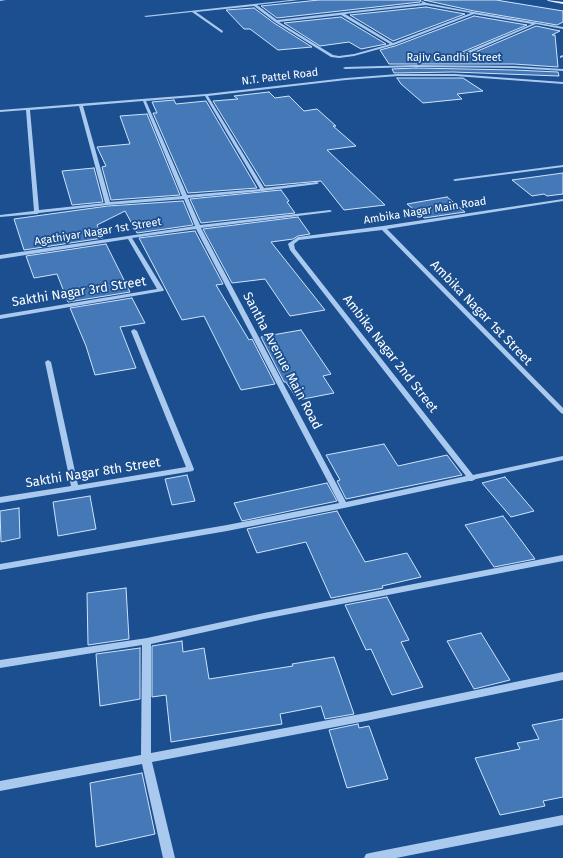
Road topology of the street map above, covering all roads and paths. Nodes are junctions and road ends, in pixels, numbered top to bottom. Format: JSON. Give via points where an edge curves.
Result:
{"nodes":[{"id":1,"x":0,"y":0,"type":"edge"},
{"id":2,"x":5,"y":0,"type":"edge"},
{"id":3,"x":298,"y":0,"type":"edge"},
{"id":4,"x":419,"y":0,"type":"edge"},
{"id":5,"x":549,"y":0,"type":"edge"},
{"id":6,"x":563,"y":3,"type":"edge"},
{"id":7,"x":426,"y":4,"type":"junction"},
{"id":8,"x":255,"y":5,"type":"junction"},
{"id":9,"x":194,"y":12,"type":"junction"},
{"id":10,"x":341,"y":13,"type":"junction"},
{"id":11,"x":474,"y":13,"type":"junction"},
{"id":12,"x":146,"y":16,"type":"dead end"},
{"id":13,"x":276,"y":21,"type":"junction"},
{"id":14,"x":537,"y":23,"type":"junction"},
{"id":15,"x":563,"y":28,"type":"edge"},
{"id":16,"x":222,"y":32,"type":"dead end"},
{"id":17,"x":393,"y":44,"type":"junction"},
{"id":18,"x":457,"y":57,"type":"dead end"},
{"id":19,"x":345,"y":68,"type":"dead end"},
{"id":20,"x":563,"y":70,"type":"edge"},
{"id":21,"x":563,"y":83,"type":"edge"},
{"id":22,"x":206,"y":95,"type":"junction"},
{"id":23,"x":144,"y":100,"type":"junction"},
{"id":24,"x":81,"y":106,"type":"junction"},
{"id":25,"x":28,"y":109,"type":"junction"},
{"id":26,"x":0,"y":111,"type":"edge"},
{"id":27,"x":563,"y":166,"type":"edge"},
{"id":28,"x":455,"y":180,"type":"dead end"},
{"id":29,"x":317,"y":183,"type":"dead end"},
{"id":30,"x":263,"y":190,"type":"junction"},
{"id":31,"x":186,"y":197,"type":"junction"},
{"id":32,"x":563,"y":200,"type":"edge"},
{"id":33,"x":108,"y":204,"type":"junction"},
{"id":34,"x":330,"y":211,"type":"dead end"},
{"id":35,"x":37,"y":213,"type":"junction"},
{"id":36,"x":0,"y":216,"type":"edge"},
{"id":37,"x":198,"y":227,"type":"junction"},
{"id":38,"x":383,"y":228,"type":"junction"},
{"id":39,"x":130,"y":237,"type":"junction"},
{"id":40,"x":291,"y":244,"type":"joint"},
{"id":41,"x":0,"y":257,"type":"edge"},
{"id":42,"x":0,"y":316,"type":"edge"},
{"id":43,"x":134,"y":331,"type":"dead end"},
{"id":44,"x":48,"y":362,"type":"dead end"},
{"id":45,"x":563,"y":412,"type":"edge"},
{"id":46,"x":563,"y":458,"type":"edge"},
{"id":47,"x":472,"y":479,"type":"junction"},
{"id":48,"x":75,"y":488,"type":"junction"},
{"id":49,"x":0,"y":500,"type":"edge"},
{"id":50,"x":344,"y":505,"type":"junction"},
{"id":51,"x":563,"y":558,"type":"edge"},
{"id":52,"x":0,"y":567,"type":"edge"},
{"id":53,"x":147,"y":641,"type":"junction"},
{"id":54,"x":0,"y":664,"type":"edge"},
{"id":55,"x":563,"y":676,"type":"edge"},
{"id":56,"x":146,"y":759,"type":"junction"},
{"id":57,"x":0,"y":786,"type":"edge"},
{"id":58,"x":563,"y":820,"type":"edge"},
{"id":59,"x":168,"y":858,"type":"edge"},
{"id":60,"x":370,"y":858,"type":"edge"}],
"edges":[{"from":1,"to":2,"type":"street"},
{"from":3,"to":8,"type":"street"},
{"from":4,"to":7,"type":"street"},
{"from":5,"to":6,"type":"main road"},
{"from":7,"to":10,"type":"street"},
{"from":7,"to":11,"type":"street"},
{"from":8,"to":9,"type":"street"},
{"from":8,"to":13,"type":"street"},
{"from":9,"to":12,"type":"street"},
{"from":9,"to":16,"type":"street"},
{"from":10,"to":13,"type":"street"},
{"from":10,"to":17,"type":"street"},
{"from":11,"to":14,"type":"street"},
{"from":11,"to":17,"type":"street"},
{"from":13,"to":17,"type":"street","via":[[332,56],[354,56]]},
{"from":14,"to":15,"type":"street"},
{"from":14,"to":18,"type":"street"},
{"from":19,"to":20,"type":"street","name":"Rajiv Gandhi Street","via":[[436,66]]},
{"from":21,"to":22,"type":"street","name":"N.T. Pattel Road","via":[[455,75],[398,75]]},
{"from":22,"to":23,"type":"street","name":"N.T. Pattel Road"},
{"from":22,"to":30,"type":"street"},
{"from":23,"to":24,"type":"street","name":"N.T. Pattel Road"},
{"from":23,"to":31,"type":"street","name":"Santha Avenue Main Road"},
{"from":24,"to":25,"type":"street","name":"N.T. Pattel Road"},
{"from":24,"to":33,"type":"street"},
{"from":25,"to":26,"type":"street","name":"N.T. Pattel Road"},
{"from":25,"to":35,"type":"street"},
{"from":27,"to":28,"type":"street"},
{"from":29,"to":30,"type":"street"},
{"from":30,"to":31,"type":"street"},
{"from":31,"to":33,"type":"street"},
{"from":31,"to":37,"type":"street","name":"Santha Avenue Main Road"},
{"from":32,"to":38,"type":"street","name":"Ambika Nagar Main Road"},
{"from":33,"to":35,"type":"street"},
{"from":34,"to":37,"type":"street","name":"Agathiyar Nagar 1st Street"},
{"from":35,"to":36,"type":"street"},
{"from":37,"to":39,"type":"street","name":"Agathiyar Nagar 1st Street"},
{"from":37,"to":50,"type":"street","name":"Santha Avenue Main Road"},
{"from":38,"to":40,"type":"street","name":"Ambika Nagar Main Road","via":[[298,240]]},
{"from":38,"to":45,"type":"street","name":"Ambika Nagar 1st Street"},
{"from":39,"to":41,"type":"street","name":"Agathiyar Nagar 1st Street"},
{"from":39,"to":42,"type":"street","name":"Sakthi Nagar 3rd Street","via":[[161,290]]},
{"from":40,"to":47,"type":"street","name":"Ambika Nagar 2nd Street","via":[[292,249]]},
{"from":43,"to":48,"type":"street","name":"Sakthi Nagar 8th Street","via":[[190,469]]},
{"from":44,"to":48,"type":"street"},
{"from":46,"to":47,"type":"street"},
{"from":47,"to":50,"type":"street"},
{"from":48,"to":49,"type":"street","name":"Sakthi Nagar 8th Street"},
{"from":50,"to":52,"type":"street"},
{"from":51,"to":53,"type":"street"},
{"from":53,"to":54,"type":"street"},
{"from":53,"to":56,"type":"street"},
{"from":55,"to":56,"type":"street"},
{"from":56,"to":57,"type":"street"},
{"from":56,"to":59,"type":"street"},
{"from":58,"to":60,"type":"street"}]}
